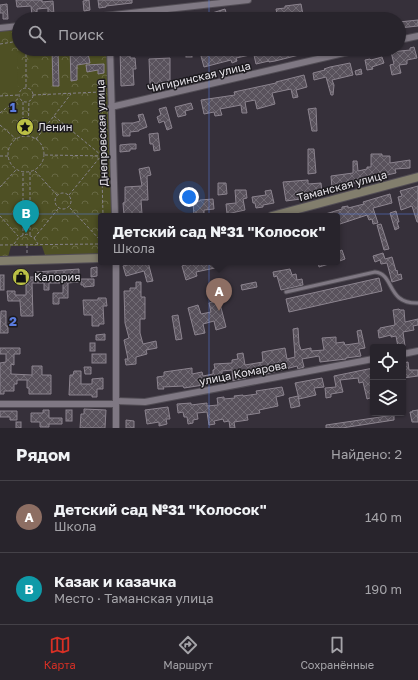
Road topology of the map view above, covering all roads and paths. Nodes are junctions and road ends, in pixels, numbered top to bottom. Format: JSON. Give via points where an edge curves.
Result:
{"nodes":[{"id":1,"x":248,"y":0,"type":"edge"},
{"id":2,"x":150,"y":12,"type":"edge"},
{"id":3,"x":12,"y":27,"type":"edge"},
{"id":4,"x":0,"y":28,"type":"edge"},
{"id":5,"x":418,"y":36,"type":"edge"},
{"id":6,"x":406,"y":39,"type":"edge"},
{"id":7,"x":12,"y":42,"type":"edge"},
{"id":8,"x":0,"y":44,"type":"edge"},
{"id":9,"x":26,"y":56,"type":"edge"},
{"id":10,"x":110,"y":56,"type":"edge"},
{"id":11,"x":331,"y":56,"type":"edge"},
{"id":12,"x":26,"y":88,"type":"junction"},
{"id":13,"x":71,"y":93,"type":"junction"},
{"id":14,"x":19,"y":95,"type":"junction"},
{"id":15,"x":33,"y":95,"type":"junction"},
{"id":16,"x":0,"y":96,"type":"edge"},
{"id":17,"x":20,"y":97,"type":"junction"},
{"id":18,"x":23,"y":101,"type":"junction"},
{"id":19,"x":28,"y":101,"type":"junction"},
{"id":20,"x":111,"y":107,"type":"junction"},
{"id":21,"x":0,"y":113,"type":"edge"},
{"id":22,"x":54,"y":116,"type":"junction"},
{"id":23,"x":0,"y":125,"type":"edge"},
{"id":24,"x":23,"y":137,"type":"junction"},
{"id":25,"x":28,"y":137,"type":"junction"},
{"id":26,"x":16,"y":139,"type":"junction"},
{"id":27,"x":36,"y":140,"type":"junction"},
{"id":28,"x":44,"y":155,"type":"junction"},
{"id":29,"x":0,"y":156,"type":"edge"},
{"id":30,"x":8,"y":156,"type":"junction"},
{"id":31,"x":101,"y":156,"type":"junction"},
{"id":32,"x":17,"y":170,"type":"junction"},
{"id":33,"x":34,"y":170,"type":"junction"},
{"id":34,"x":23,"y":172,"type":"junction"},
{"id":35,"x":30,"y":172,"type":"junction"},
{"id":36,"x":418,"y":177,"type":"edge"},
{"id":37,"x":0,"y":187,"type":"edge"},
{"id":38,"x":58,"y":195,"type":"junction"},
{"id":39,"x":69,"y":195,"type":"junction"},
{"id":40,"x":69,"y":207,"type":"junction"},
{"id":41,"x":58,"y":208,"type":"junction"},
{"id":42,"x":103,"y":213,"type":"edge"},
{"id":43,"x":115,"y":213,"type":"edge"},
{"id":44,"x":283,"y":213,"type":"edge"},
{"id":45,"x":0,"y":216,"type":"edge"},
{"id":46,"x":23,"y":235,"type":"junction"},
{"id":47,"x":30,"y":235,"type":"junction"},
{"id":48,"x":19,"y":237,"type":"junction"},
{"id":49,"x":34,"y":238,"type":"junction"},
{"id":50,"x":98,"y":238,"type":"edge"},
{"id":51,"x":98,"y":244,"type":"edge"},
{"id":52,"x":0,"y":245,"type":"edge"},
{"id":53,"x":14,"y":245,"type":"junction"},
{"id":54,"x":26,"y":245,"type":"junction"},
{"id":55,"x":38,"y":245,"type":"junction"},
{"id":56,"x":98,"y":258,"type":"edge"},
{"id":57,"x":27,"y":260,"type":"junction"},
{"id":58,"x":0,"y":261,"type":"edge"},
{"id":59,"x":116,"y":265,"type":"edge"},
{"id":60,"x":286,"y":292,"type":"dead end"},
{"id":61,"x":418,"y":303,"type":"edge"},
{"id":62,"x":418,"y":351,"type":"edge"},
{"id":63,"x":406,"y":353,"type":"edge"},
{"id":64,"x":370,"y":361,"type":"edge"},
{"id":65,"x":116,"y":402,"type":"junction"},
{"id":66,"x":0,"y":404,"type":"edge"},
{"id":67,"x":116,"y":428,"type":"edge"}],
"edges":[{"from":1,"to":2,"type":"street"},
{"from":3,"to":4,"type":"street"},
{"from":5,"to":6,"type":"street"},
{"from":7,"to":8,"type":"path"},
{"from":9,"to":12,"type":"path"},
{"from":10,"to":20,"type":"street","name":"Днепровская улица"},
{"from":11,"to":20,"type":"street","name":"Чигиринская улица"},
{"from":12,"to":14,"type":"path","via":[[20,90]]},
{"from":12,"to":15,"type":"path","via":[[31,90]]},
{"from":13,"to":15,"type":"path"},
{"from":13,"to":22,"type":"path"},
{"from":13,"to":31,"type":"path","via":[[100,92]]},
{"from":14,"to":16,"type":"path"},
{"from":14,"to":17,"type":"path"},
{"from":15,"to":19,"type":"path"},
{"from":17,"to":18,"type":"path"},
{"from":17,"to":21,"type":"path"},
{"from":18,"to":19,"type":"path"},
{"from":18,"to":24,"type":"path"},
{"from":19,"to":25,"type":"path"},
{"from":20,"to":43,"type":"street","name":"Днепровская улица"},
{"from":22,"to":27,"type":"path"},
{"from":22,"to":31,"type":"path"},
{"from":23,"to":26,"type":"path"},
{"from":24,"to":25,"type":"path"},
{"from":24,"to":26,"type":"path"},
{"from":25,"to":27,"type":"path"},
{"from":26,"to":30,"type":"path"},
{"from":27,"to":28,"type":"path","via":[[42,146]]},
{"from":28,"to":31,"type":"path"},
{"from":28,"to":33,"type":"path","via":[[41,164]]},
{"from":29,"to":30,"type":"path"},
{"from":30,"to":32,"type":"path"},
{"from":31,"to":39,"type":"path"},
{"from":31,"to":42,"type":"path"},
{"from":32,"to":34,"type":"path"},
{"from":32,"to":37,"type":"path"},
{"from":33,"to":35,"type":"path"},
{"from":33,"to":38,"type":"path"},
{"from":34,"to":35,"type":"path"},
{"from":34,"to":46,"type":"path"},
{"from":35,"to":47,"type":"path"},
{"from":36,"to":44,"type":"street","name":"Таманская улица"},
{"from":38,"to":39,"type":"path"},
{"from":38,"to":41,"type":"path","via":[[55,202]]},
{"from":39,"to":40,"type":"path","via":[[72,200]]},
{"from":40,"to":41,"type":"path","via":[[64,210]]},
{"from":40,"to":50,"type":"path"},
{"from":41,"to":49,"type":"path"},
{"from":45,"to":48,"type":"path"},
{"from":46,"to":47,"type":"path"},
{"from":46,"to":48,"type":"path"},
{"from":47,"to":49,"type":"path"},
{"from":48,"to":53,"type":"path"},
{"from":49,"to":55,"type":"path"},
{"from":51,"to":55,"type":"path"},
{"from":52,"to":53,"type":"path"},
{"from":53,"to":54,"type":"path"},
{"from":54,"to":55,"type":"path"},
{"from":54,"to":57,"type":"path"},
{"from":56,"to":57,"type":"street"},
{"from":57,"to":58,"type":"street"},
{"from":59,"to":65,"type":"street"},
{"from":60,"to":61,"type":"lane","via":[[375,272],[384,276],[400,299]]},
{"from":62,"to":63,"type":"street"},
{"from":64,"to":65,"type":"street","name":"улица Комарова","via":[[145,402]]},
{"from":65,"to":66,"type":"street","name":"улица Комарова"},
{"from":65,"to":67,"type":"street"}]}
